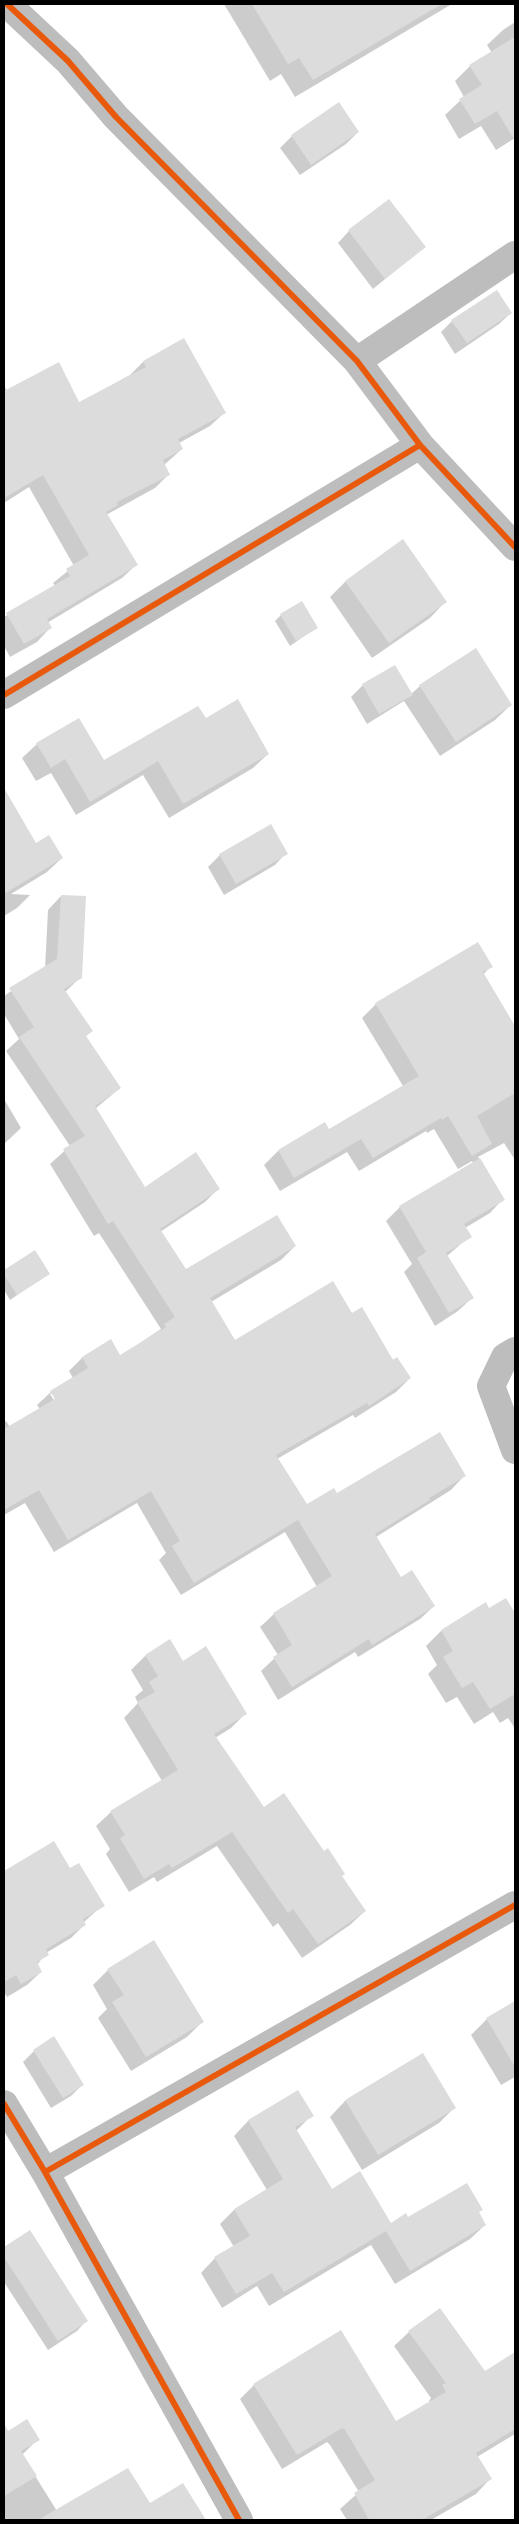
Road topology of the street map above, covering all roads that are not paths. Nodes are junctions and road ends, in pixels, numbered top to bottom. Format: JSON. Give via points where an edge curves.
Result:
{"nodes":[{"id":1,"x":6,"y":4,"type":"edge"},
{"id":2,"x":515,"y":255,"type":"edge"},
{"id":3,"x":357,"y":361,"type":"junction"},
{"id":4,"x":420,"y":445,"type":"junction"},
{"id":5,"x":515,"y":547,"type":"edge"},
{"id":6,"x":4,"y":694,"type":"edge"},
{"id":7,"x":515,"y":1351,"type":"edge"},
{"id":8,"x":515,"y":1450,"type":"edge"},
{"id":9,"x":515,"y":1906,"type":"edge"},
{"id":10,"x":4,"y":2104,"type":"edge"},
{"id":11,"x":45,"y":2172,"type":"junction"},
{"id":12,"x":239,"y":2520,"type":"edge"}],
"edges":[{"from":1,"to":3,"type":"street","via":[[68,61],[116,117]]},
{"from":2,"to":3,"type":"street"},
{"from":3,"to":4,"type":"street"},
{"from":4,"to":5,"type":"street"},
{"from":4,"to":6,"type":"street"},
{"from":7,"to":8,"type":"street","via":[[505,1357],[491,1386]]},
{"from":9,"to":11,"type":"street"},
{"from":10,"to":11,"type":"street"},
{"from":11,"to":12,"type":"street"}]}
